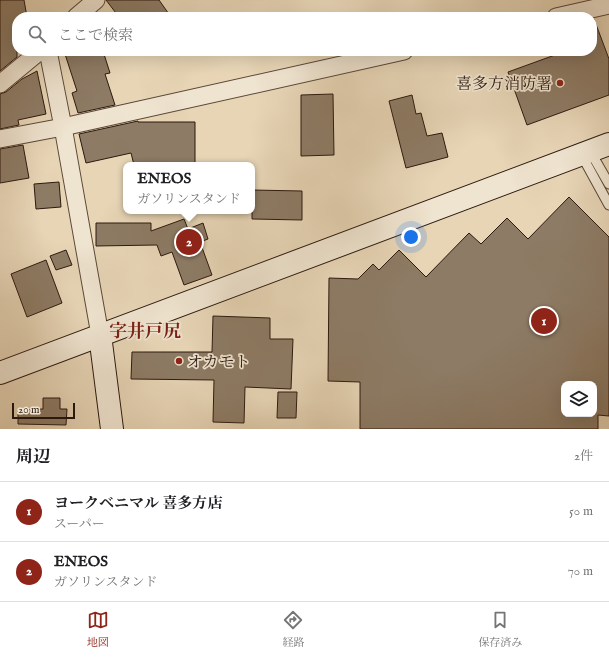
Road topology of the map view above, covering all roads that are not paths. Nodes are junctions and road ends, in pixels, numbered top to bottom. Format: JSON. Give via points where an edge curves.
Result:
{"nodes":[{"id":1,"x":96,"y":0,"type":"edge"},
{"id":2,"x":609,"y":5,"type":"edge"},
{"id":3,"x":82,"y":12,"type":"edge"},
{"id":4,"x":578,"y":12,"type":"edge"},
{"id":5,"x":34,"y":56,"type":"edge"},
{"id":6,"x":49,"y":56,"type":"edge"},
{"id":7,"x":382,"y":56,"type":"edge"},
{"id":8,"x":0,"y":84,"type":"edge"},
{"id":9,"x":63,"y":127,"type":"junction"},
{"id":10,"x":0,"y":139,"type":"edge"},
{"id":11,"x":593,"y":150,"type":"edge"},
{"id":12,"x":609,"y":184,"type":"edge"},
{"id":13,"x":609,"y":205,"type":"edge"},
{"id":14,"x":100,"y":335,"type":"junction"},
{"id":15,"x":0,"y":373,"type":"edge"},
{"id":16,"x":112,"y":429,"type":"edge"}],
"edges":[{"from":1,"to":3,"type":"street"},
{"from":2,"to":4,"type":"street"},
{"from":5,"to":8,"type":"street"},
{"from":6,"to":9,"type":"street"},
{"from":7,"to":9,"type":"street"},
{"from":9,"to":10,"type":"street"},
{"from":9,"to":14,"type":"street"},
{"from":11,"to":12,"type":"lane"},
{"from":11,"to":13,"type":"lane"},
{"from":11,"to":14,"type":"street"},
{"from":14,"to":15,"type":"street"},
{"from":14,"to":16,"type":"street"}]}
